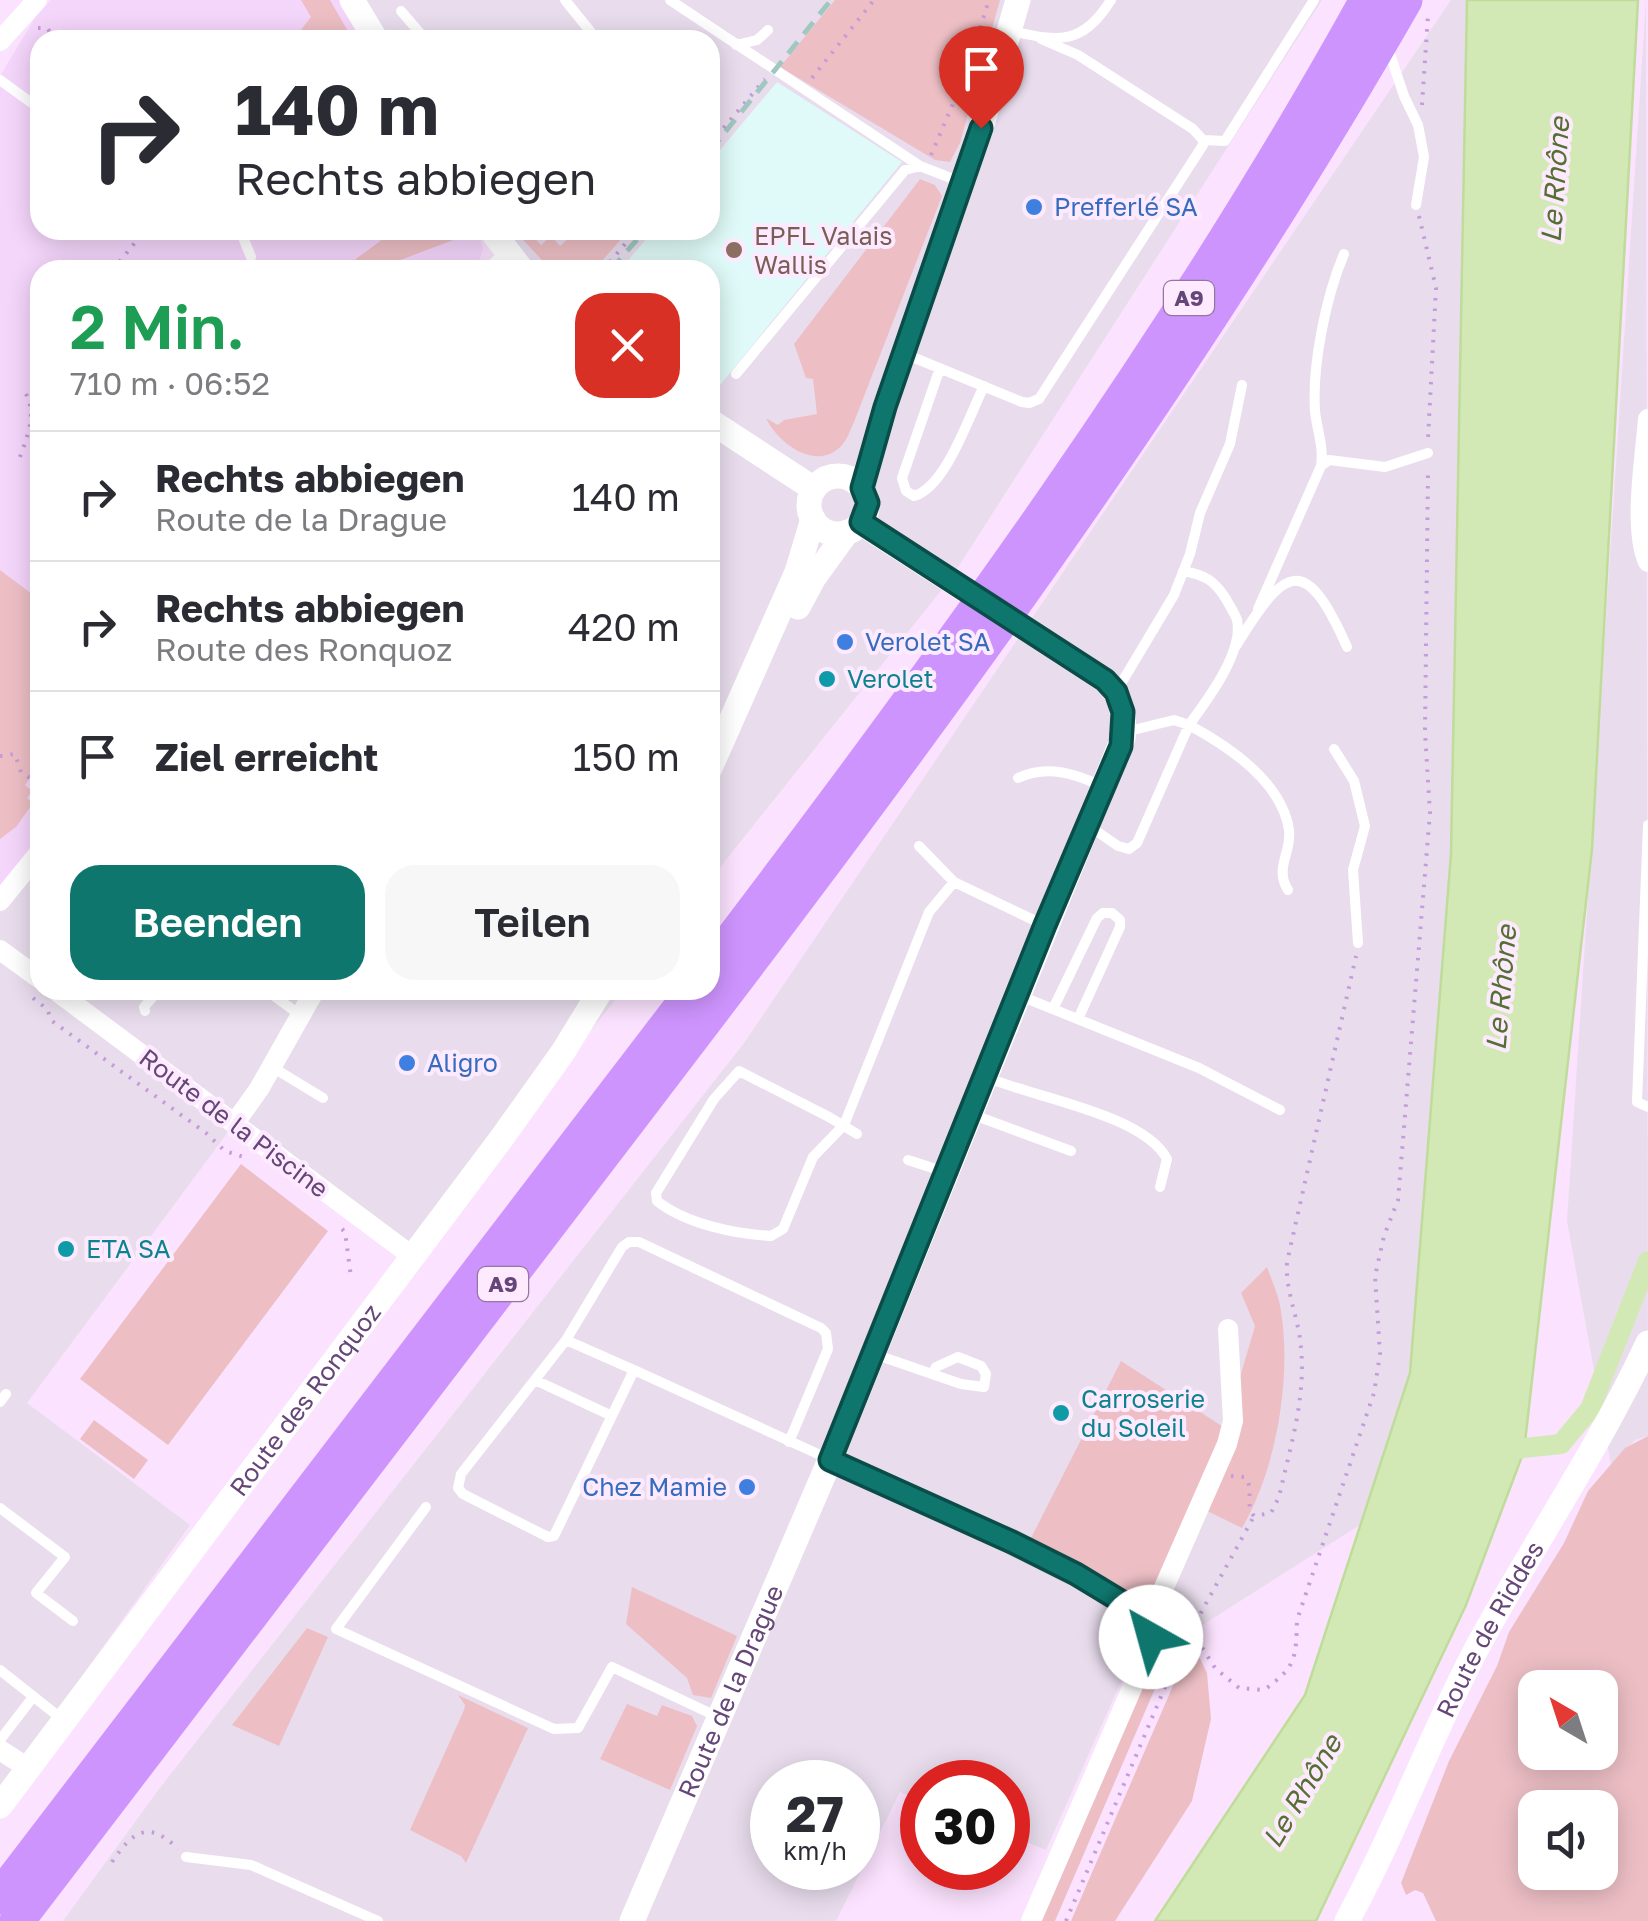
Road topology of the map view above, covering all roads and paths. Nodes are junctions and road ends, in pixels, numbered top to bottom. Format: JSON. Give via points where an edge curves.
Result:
{"nodes":[{"id":1,"x":36,"y":0,"type":"edge"},
{"id":2,"x":352,"y":0,"type":"edge"},
{"id":3,"x":564,"y":0,"type":"edge"},
{"id":4,"x":670,"y":0,"type":"edge"},
{"id":5,"x":874,"y":0,"type":"edge"},
{"id":6,"x":989,"y":0,"type":"edge"},
{"id":7,"x":1018,"y":0,"type":"edge"},
{"id":8,"x":1111,"y":0,"type":"edge"},
{"id":9,"x":1314,"y":0,"type":"edge"},
{"id":10,"x":1405,"y":0,"type":"edge"},
{"id":11,"x":1428,"y":0,"type":"edge"},
{"id":12,"x":1366,"y":4,"type":"edge"},
{"id":13,"x":402,"y":11,"type":"dead end"},
{"id":14,"x":33,"y":28,"type":"dead end"},
{"id":15,"x":48,"y":30,"type":"edge"},
{"id":16,"x":370,"y":30,"type":"edge"},
{"id":17,"x":418,"y":30,"type":"edge"},
{"id":18,"x":589,"y":30,"type":"edge"},
{"id":19,"x":714,"y":30,"type":"edge"},
{"id":20,"x":768,"y":30,"type":"dead end"},
{"id":21,"x":1010,"y":32,"type":"junction"},
{"id":22,"x":720,"y":34,"type":"edge"},
{"id":23,"x":1041,"y":39,"type":"junction"},
{"id":24,"x":0,"y":40,"type":"edge"},
{"id":25,"x":735,"y":44,"type":"junction"},
{"id":26,"x":768,"y":67,"type":"junction"},
{"id":27,"x":0,"y":80,"type":"edge"},
{"id":28,"x":803,"y":90,"type":"junction"},
{"id":29,"x":30,"y":102,"type":"edge"},
{"id":30,"x":1418,"y":124,"type":"junction"},
{"id":31,"x":720,"y":132,"type":"edge"},
{"id":32,"x":1203,"y":140,"type":"junction"},
{"id":33,"x":923,"y":167,"type":"junction"},
{"id":34,"x":964,"y":183,"type":"junction"},
{"id":35,"x":1416,"y":204,"type":"joint"},
{"id":36,"x":137,"y":240,"type":"edge"},
{"id":37,"x":244,"y":240,"type":"edge"},
{"id":38,"x":628,"y":240,"type":"edge"},
{"id":39,"x":1344,"y":254,"type":"dead end"},
{"id":40,"x":251,"y":257,"type":"dead end"},
{"id":41,"x":121,"y":260,"type":"edge"},
{"id":42,"x":612,"y":260,"type":"edge"},
{"id":43,"x":903,"y":357,"type":"junction"},
{"id":44,"x":940,"y":368,"type":"junction"},
{"id":45,"x":736,"y":374,"type":"dead end"},
{"id":46,"x":1242,"y":384,"type":"dead end"},
{"id":47,"x":984,"y":386,"type":"junction"},
{"id":48,"x":25,"y":392,"type":"dead end"},
{"id":49,"x":30,"y":402,"type":"edge"},
{"id":50,"x":1648,"y":419,"type":"edge"},
{"id":51,"x":30,"y":422,"type":"edge"},
{"id":52,"x":720,"y":427,"type":"edge"},
{"id":53,"x":1428,"y":453,"type":"junction"},
{"id":54,"x":20,"y":457,"type":"dead end"},
{"id":55,"x":1320,"y":466,"type":"junction"},
{"id":56,"x":822,"y":483,"type":"junction"},
{"id":57,"x":862,"y":488,"type":"junction"},
{"id":58,"x":813,"y":518,"type":"junction"},
{"id":59,"x":854,"y":528,"type":"junction"},
{"id":60,"x":1648,"y":562,"type":"edge"},
{"id":61,"x":1183,"y":572,"type":"junction"},
{"id":62,"x":1014,"y":580,"type":"junction"},
{"id":63,"x":1258,"y":609,"type":"junction"},
{"id":64,"x":974,"y":635,"type":"junction"},
{"id":65,"x":1235,"y":646,"type":"junction"},
{"id":66,"x":1348,"y":646,"type":"dead end"},
{"id":67,"x":1116,"y":692,"type":"junction"},
{"id":68,"x":1189,"y":725,"type":"junction"},
{"id":69,"x":1124,"y":732,"type":"junction"},
{"id":70,"x":727,"y":733,"type":"junction"},
{"id":71,"x":720,"y":747,"type":"edge"},
{"id":72,"x":1334,"y":749,"type":"dead end"},
{"id":73,"x":0,"y":756,"type":"edge"},
{"id":74,"x":30,"y":778,"type":"edge"},
{"id":75,"x":1018,"y":778,"type":"dead end"},
{"id":76,"x":1105,"y":787,"type":"junction"},
{"id":77,"x":1088,"y":825,"type":"junction"},
{"id":78,"x":1648,"y":825,"type":"edge"},
{"id":79,"x":918,"y":846,"type":"dead end"},
{"id":80,"x":30,"y":864,"type":"edge"},
{"id":81,"x":954,"y":882,"type":"junction"},
{"id":82,"x":1288,"y":890,"type":"dead end"},
{"id":83,"x":0,"y":901,"type":"edge"},
{"id":84,"x":1045,"y":925,"type":"junction"},
{"id":85,"x":1358,"y":943,"type":"joint"},
{"id":86,"x":0,"y":950,"type":"edge"},
{"id":87,"x":720,"y":955,"type":"edge"},
{"id":88,"x":30,"y":983,"type":"edge"},
{"id":89,"x":1017,"y":994,"type":"junction"},
{"id":90,"x":720,"y":998,"type":"edge"},
{"id":91,"x":41,"y":1000,"type":"edge"},
{"id":92,"x":68,"y":1000,"type":"edge"},
{"id":93,"x":150,"y":1000,"type":"edge"},
{"id":94,"x":279,"y":1000,"type":"edge"},
{"id":95,"x":310,"y":1000,"type":"edge"},
{"id":96,"x":595,"y":1000,"type":"edge"},
{"id":97,"x":686,"y":1000,"type":"edge"},
{"id":98,"x":719,"y":1000,"type":"edge"},
{"id":99,"x":1053,"y":1009,"type":"junction"},
{"id":100,"x":145,"y":1012,"type":"dead end"},
{"id":101,"x":301,"y":1016,"type":"junction"},
{"id":102,"x":1078,"y":1019,"type":"junction"},
{"id":103,"x":272,"y":1067,"type":"junction"},
{"id":104,"x":985,"y":1076,"type":"junction"},
{"id":105,"x":323,"y":1098,"type":"dead end"},
{"id":106,"x":1648,"y":1107,"type":"edge"},
{"id":107,"x":1280,"y":1110,"type":"dead end"},
{"id":108,"x":970,"y":1114,"type":"junction"},
{"id":109,"x":234,"y":1124,"type":"junction"},
{"id":110,"x":844,"y":1125,"type":"junction"},
{"id":111,"x":857,"y":1134,"type":"dead end"},
{"id":112,"x":1071,"y":1151,"type":"dead end"},
{"id":113,"x":252,"y":1159,"type":"dead end"},
{"id":114,"x":908,"y":1160,"type":"dead end"},
{"id":115,"x":947,"y":1172,"type":"junction"},
{"id":116,"x":1160,"y":1187,"type":"dead end"},
{"id":117,"x":330,"y":1220,"type":"dead end"},
{"id":118,"x":412,"y":1256,"type":"junction"},
{"id":119,"x":351,"y":1278,"type":"dead end"},
{"id":120,"x":1228,"y":1328,"type":"dead end"},
{"id":121,"x":566,"y":1340,"type":"junction"},
{"id":122,"x":1648,"y":1343,"type":"edge"},
{"id":123,"x":873,"y":1353,"type":"junction"},
{"id":124,"x":634,"y":1370,"type":"junction"},
{"id":125,"x":932,"y":1374,"type":"junction"},
{"id":126,"x":535,"y":1380,"type":"junction"},
{"id":127,"x":612,"y":1416,"type":"junction"},
{"id":128,"x":789,"y":1442,"type":"junction"},
{"id":129,"x":830,"y":1460,"type":"junction"},
{"id":130,"x":1204,"y":1496,"type":"junction"},
{"id":131,"x":426,"y":1507,"type":"dead end"},
{"id":132,"x":0,"y":1508,"type":"edge"},
{"id":133,"x":1254,"y":1516,"type":"junction"},
{"id":134,"x":1198,"y":1618,"type":"junction"},
{"id":135,"x":73,"y":1621,"type":"dead end"},
{"id":136,"x":1148,"y":1627,"type":"junction"},
{"id":137,"x":1191,"y":1630,"type":"junction"},
{"id":138,"x":0,"y":1670,"type":"edge"},
{"id":139,"x":34,"y":1697,"type":"junction"},
{"id":140,"x":719,"y":1718,"type":"junction"},
{"id":141,"x":64,"y":1721,"type":"junction"},
{"id":142,"x":0,"y":1740,"type":"edge"},
{"id":143,"x":0,"y":1750,"type":"edge"},
{"id":144,"x":28,"y":1768,"type":"junction"},
{"id":145,"x":0,"y":1806,"type":"edge"},
{"id":146,"x":186,"y":1857,"type":"joint"},
{"id":147,"x":112,"y":1862,"type":"dead end"},
{"id":148,"x":6,"y":1887,"type":"edge"},
{"id":149,"x":17,"y":1921,"type":"edge"},
{"id":150,"x":378,"y":1921,"type":"edge"},
{"id":151,"x":632,"y":1921,"type":"edge"},
{"id":152,"x":1030,"y":1921,"type":"edge"},
{"id":153,"x":1066,"y":1921,"type":"edge"},
{"id":154,"x":1347,"y":1921,"type":"edge"}],
"edges":[{"from":1,"to":24,"type":"street"},
{"from":2,"to":16,"type":"street"},
{"from":3,"to":18,"type":"lane"},
{"from":4,"to":19,"type":"lane"},
{"from":5,"to":28,"type":"path"},
{"from":6,"to":33,"type":"path","via":[[964,78]]},
{"from":7,"to":21,"type":"street"},
{"from":8,"to":23,"type":"lane","via":[[1078,34]]},
{"from":9,"to":32,"type":"lane","via":[[1226,141]]},
{"from":10,"to":62,"type":"highway","number":"A9","via":[[1206,323]]},
{"from":11,"to":30,"type":"path"},
{"from":12,"to":30,"type":"lane"},
{"from":12,"to":62,"type":"highway","number":"A9"},
{"from":13,"to":17,"type":"lane"},
{"from":14,"to":15,"type":"path"},
{"from":20,"to":25,"type":"lane","via":[[744,46]]},
{"from":21,"to":23,"type":"lane"},
{"from":21,"to":34,"type":"street"},
{"from":22,"to":25,"type":"lane"},
{"from":23,"to":32,"type":"lane","via":[[1078,55]]},
{"from":25,"to":26,"type":"lane"},
{"from":26,"to":28,"type":"lane"},
{"from":26,"to":31,"type":"path","via":[[767,77]]},
{"from":27,"to":29,"type":"lane"},
{"from":28,"to":33,"type":"lane"},
{"from":30,"to":35,"type":"lane","via":[[1424,157]]},
{"from":32,"to":47,"type":"lane","via":[[1039,399],[1029,404]]},
{"from":33,"to":34,"type":"lane"},
{"from":33,"to":45,"type":"lane","via":[[905,170]]},
{"from":34,"to":43,"type":"street"},
{"from":35,"to":53,"type":"path","via":[[1436,288]]},
{"from":36,"to":41,"type":"path"},
{"from":37,"to":40,"type":"lane"},
{"from":38,"to":42,"type":"path"},
{"from":39,"to":55,"type":"lane","via":[[1316,382]]},
{"from":43,"to":44,"type":"lane"},
{"from":43,"to":56,"type":"street","via":[[857,448]]},
{"from":43,"to":57,"type":"street"},
{"from":44,"to":47,"type":"lane"},
{"from":44,"to":47,"type":"lane","via":[[902,478],[914,496],[940,478]]},
{"from":46,"to":61,"type":"lane","via":[[1230,444]]},
{"from":48,"to":49,"type":"path"},
{"from":50,"to":60,"type":"street","via":[[1642,502]]},
{"from":51,"to":54,"type":"path"},
{"from":52,"to":56,"type":"street"},
{"from":53,"to":55,"type":"lane","via":[[1385,466],[1329,460]]},
{"from":53,"to":137,"type":"path","via":[[1430,813],[1398,1200],[1374,1276],[1380,1354],[1374,1393],[1297,1620],[1296,1656],[1288,1673],[1264,1690],[1239,1688],[1215,1668]]},
{"from":55,"to":63,"type":"lane"},
{"from":56,"to":57,"type":"street","via":[[850,478]]},
{"from":56,"to":58,"type":"street","via":[[809,503]]},
{"from":57,"to":59,"type":"street","via":[[868,503]]},
{"from":58,"to":59,"type":"street","via":[[827,532]]},
{"from":58,"to":70,"type":"street","via":[[798,572]]},
{"from":59,"to":67,"type":"street","via":[[1092,670]]},
{"from":59,"to":70,"type":"street","via":[[813,579]]},
{"from":61,"to":65,"type":"lane","via":[[1217,585],[1237,620]]},
{"from":61,"to":67,"type":"lane"},
{"from":62,"to":64,"type":"highway","number":"A9"},
{"from":63,"to":65,"type":"lane"},
{"from":63,"to":66,"type":"lane","via":[[1279,585],[1310,584]]},
{"from":64,"to":87,"type":"highway","number":"A9"},
{"from":64,"to":90,"type":"highway","number":"A9"},
{"from":65,"to":68,"type":"lane"},
{"from":67,"to":69,"type":"street"},
{"from":68,"to":69,"type":"lane","via":[[1174,720]]},
{"from":68,"to":77,"type":"lane","via":[[1137,843],[1118,846]]},
{"from":68,"to":82,"type":"lane","via":[[1218,740],[1270,788],[1290,832],[1281,868]]},
{"from":69,"to":76,"type":"street","name":"Route de la Drague"},
{"from":70,"to":71,"type":"street"},
{"from":72,"to":85,"type":"lane","via":[[1354,781],[1365,826],[1352,870]]},
{"from":73,"to":74,"type":"path","via":[[14,754]]},
{"from":75,"to":76,"type":"lane","via":[[1043,770]]},
{"from":76,"to":77,"type":"street","name":"Route de la Drague"},
{"from":77,"to":84,"type":"street","name":"Route de la Drague"},
{"from":78,"to":106,"type":"lane","via":[[1637,1102]]},
{"from":79,"to":81,"type":"lane"},
{"from":80,"to":83,"type":"street"},
{"from":81,"to":84,"type":"lane"},
{"from":81,"to":110,"type":"lane","via":[[929,912]]},
{"from":84,"to":89,"type":"street","name":"Route de la Drague"},
{"from":85,"to":133,"type":"path","via":[[1288,1262],[1303,1382],[1279,1497],[1271,1513]]},
{"from":86,"to":88,"type":"street"},
{"from":89,"to":99,"type":"lane"},
{"from":89,"to":104,"type":"street","name":"Route de la Drague"},
{"from":91,"to":113,"type":"path","via":[[52,1020],[225,1152]]},
{"from":92,"to":109,"type":"street","name":"Route de la Piscine"},
{"from":93,"to":100,"type":"lane"},
{"from":94,"to":101,"type":"lane"},
{"from":95,"to":101,"type":"street"},
{"from":96,"to":118,"type":"street","name":"Route des Ronquoz"},
{"from":97,"to":148,"type":"highway","number":"A9"},
{"from":98,"to":149,"type":"highway","number":"A9"},
{"from":99,"to":102,"type":"lane"},
{"from":99,"to":102,"type":"lane","via":[[1097,918],[1112,913],[1120,927]]},
{"from":101,"to":103,"type":"street"},
{"from":102,"to":107,"type":"lane","via":[[1199,1068]]},
{"from":103,"to":105,"type":"lane"},
{"from":103,"to":109,"type":"street"},
{"from":104,"to":108,"type":"street","name":"Route de la Drague"},
{"from":104,"to":116,"type":"lane","via":[[1140,1130],[1168,1159]]},
{"from":108,"to":112,"type":"lane"},
{"from":108,"to":115,"type":"street","name":"Route de la Drague"},
{"from":109,"to":118,"type":"street","name":"Route de la Piscine"},
{"from":110,"to":110,"type":"lane","via":[[813,1157],[783,1230],[771,1236],[721,1228],[657,1201],[714,1099],[739,1071]]},
{"from":110,"to":111,"type":"lane"},
{"from":114,"to":115,"type":"lane"},
{"from":115,"to":123,"type":"street","name":"Route de la Drague"},
{"from":117,"to":119,"type":"path","via":[[346,1232]]},
{"from":118,"to":141,"type":"street","name":"Route des Ronquoz"},
{"from":120,"to":130,"type":"street","via":[[1233,1422]]},
{"from":121,"to":124,"type":"lane"},
{"from":121,"to":126,"type":"lane"},
{"from":121,"to":128,"type":"lane","via":[[622,1247],[639,1242],[826,1333],[828,1349]]},
{"from":122,"to":154,"type":"street","name":"Route de Riddes","via":[[1470,1661]]},
{"from":123,"to":125,"type":"lane"},
{"from":123,"to":129,"type":"street","name":"Route de la Drague"},
{"from":124,"to":127,"type":"lane"},
{"from":124,"to":128,"type":"lane"},
{"from":125,"to":125,"type":"lane","via":[[984,1387],[986,1374],[958,1358]]},
{"from":126,"to":127,"type":"lane"},
{"from":126,"to":127,"type":"lane","via":[[461,1474],[458,1488],[548,1537]]},
{"from":128,"to":129,"type":"lane"},
{"from":129,"to":136,"type":"street","via":[[1012,1542],[1134,1607]]},
{"from":129,"to":140,"type":"street","name":"Route de la Drague"},
{"from":130,"to":133,"type":"path","via":[[1220,1481],[1245,1477]]},
{"from":130,"to":136,"type":"street"},
{"from":131,"to":140,"type":"lane","via":[[336,1629],[554,1730],[578,1728],[612,1667]]},
{"from":132,"to":135,"type":"lane","via":[[65,1557],[36,1593]]},
{"from":133,"to":134,"type":"path"},
{"from":134,"to":136,"type":"path"},
{"from":134,"to":137,"type":"path"},
{"from":136,"to":152,"type":"street","via":[[1149,1650]]},
{"from":137,"to":153,"type":"path"},
{"from":138,"to":139,"type":"lane"},
{"from":139,"to":141,"type":"lane"},
{"from":139,"to":142,"type":"lane"},
{"from":140,"to":151,"type":"street","name":"Route de la Drague"},
{"from":141,"to":144,"type":"street","name":"Route des Ronquoz"},
{"from":143,"to":144,"type":"street"},
{"from":144,"to":145,"type":"street","name":"Route des Ronquoz"},
{"from":146,"to":147,"type":"path","via":[[167,1838],[137,1833]]},
{"from":146,"to":150,"type":"lane","via":[[251,1865]]}]}
